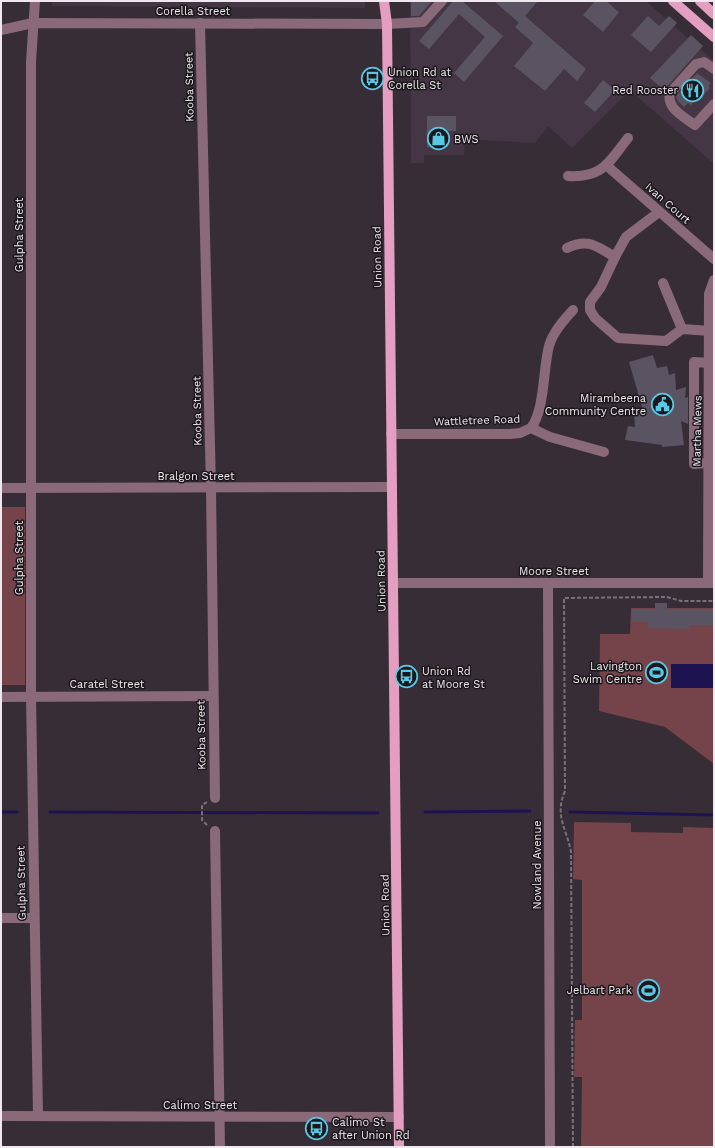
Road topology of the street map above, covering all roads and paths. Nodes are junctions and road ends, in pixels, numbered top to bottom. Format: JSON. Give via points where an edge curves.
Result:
{"nodes":[{"id":1,"x":36,"y":1,"type":"edge"},
{"id":2,"x":384,"y":1,"type":"edge"},
{"id":3,"x":388,"y":1,"type":"edge"},
{"id":4,"x":442,"y":1,"type":"edge"},
{"id":5,"x":673,"y":1,"type":"edge"},
{"id":6,"x":700,"y":1,"type":"edge"},
{"id":7,"x":714,"y":14,"type":"edge"},
{"id":8,"x":386,"y":19,"type":"junction"},
{"id":9,"x":33,"y":23,"type":"junction"},
{"id":10,"x":200,"y":23,"type":"junction"},
{"id":11,"x":714,"y":24,"type":"edge"},
{"id":12,"x":703,"y":27,"type":"junction"},
{"id":13,"x":1,"y":30,"type":"edge"},
{"id":14,"x":714,"y":37,"type":"edge"},
{"id":15,"x":714,"y":69,"type":"edge"},
{"id":16,"x":714,"y":104,"type":"edge"},
{"id":17,"x":628,"y":138,"type":"dead end"},
{"id":18,"x":606,"y":165,"type":"junction"},
{"id":19,"x":568,"y":176,"type":"dead end"},
{"id":20,"x":659,"y":212,"type":"junction"},
{"id":21,"x":567,"y":248,"type":"dead end"},
{"id":22,"x":615,"y":257,"type":"junction"},
{"id":23,"x":714,"y":259,"type":"edge"},
{"id":24,"x":714,"y":280,"type":"edge"},
{"id":25,"x":663,"y":283,"type":"dead end"},
{"id":26,"x":573,"y":310,"type":"dead end"},
{"id":27,"x":682,"y":329,"type":"junction"},
{"id":28,"x":710,"y":331,"type":"junction"},
{"id":29,"x":710,"y":363,"type":"junction"},
{"id":30,"x":531,"y":428,"type":"junction"},
{"id":31,"x":391,"y":434,"type":"junction"},
{"id":32,"x":604,"y":452,"type":"dead end"},
{"id":33,"x":708,"y":463,"type":"junction"},
{"id":34,"x":392,"y":487,"type":"junction"},
{"id":35,"x":1,"y":488,"type":"edge"},
{"id":36,"x":32,"y":488,"type":"junction"},
{"id":37,"x":211,"y":488,"type":"junction"},
{"id":38,"x":394,"y":583,"type":"junction"},
{"id":39,"x":711,"y":583,"type":"edge"},
{"id":40,"x":548,"y":584,"type":"junction"},
{"id":41,"x":714,"y":601,"type":"edge"},
{"id":42,"x":31,"y":696,"type":"junction"},
{"id":43,"x":213,"y":696,"type":"junction"},
{"id":44,"x":1,"y":697,"type":"edge"},
{"id":45,"x":215,"y":798,"type":"dead end"},
{"id":46,"x":202,"y":808,"type":"dead end"},
{"id":47,"x":202,"y":818,"type":"dead end"},
{"id":48,"x":215,"y":832,"type":"dead end"},
{"id":49,"x":1,"y":918,"type":"edge"},
{"id":50,"x":34,"y":918,"type":"junction"},
{"id":51,"x":1,"y":1116,"type":"edge"},
{"id":52,"x":38,"y":1116,"type":"junction"},
{"id":53,"x":399,"y":1117,"type":"junction"},
{"id":54,"x":220,"y":1118,"type":"junction"},
{"id":55,"x":220,"y":1147,"type":"edge"},
{"id":56,"x":399,"y":1147,"type":"edge"},
{"id":57,"x":550,"y":1147,"type":"edge"},
{"id":58,"x":573,"y":1147,"type":"edge"}],
"edges":[{"from":1,"to":9,"type":"street","name":"Gulpha Street"},
{"from":2,"to":8,"type":"main road","name":"Union Road"},
{"from":3,"to":8,"type":"main road","name":"Union Road"},
{"from":4,"to":8,"type":"street","name":"Corella Street","via":[[423,22]]},
{"from":5,"to":12,"type":"main road"},
{"from":6,"to":7,"type":"main road"},
{"from":8,"to":10,"type":"street","name":"Corella Street"},
{"from":8,"to":31,"type":"main road","name":"Union Road"},
{"from":9,"to":10,"type":"street","name":"Corella Street"},
{"from":9,"to":13,"type":"street","name":"Corella Street"},
{"from":9,"to":36,"type":"street","name":"Gulpha Street"},
{"from":10,"to":37,"type":"street","name":"Kooba Street"},
{"from":11,"to":12,"type":"main road"},
{"from":12,"to":14,"type":"main road"},
{"from":15,"to":16,"type":"street","via":[[704,62],[696,64],[670,93],[668,99],[670,105],[695,125]]},
{"from":17,"to":18,"type":"street"},
{"from":18,"to":19,"type":"street","via":[[597,173]]},
{"from":18,"to":20,"type":"street","name":"Ivan Court"},
{"from":20,"to":22,"type":"street","via":[[626,237]]},
{"from":20,"to":23,"type":"street","name":"Ivan Court"},
{"from":21,"to":22,"type":"street","via":[[584,242],[590,243]]},
{"from":22,"to":27,"type":"street","via":[[601,287],[590,302],[590,310],[595,318],[618,338],[627,340],[666,341]]},
{"from":24,"to":28,"type":"street","name":"Martha Mews","via":[[709,294]]},
{"from":25,"to":27,"type":"street"},
{"from":26,"to":30,"type":"street","name":"Wattletree Road","via":[[555,332],[549,345],[538,411]]},
{"from":27,"to":28,"type":"street"},
{"from":28,"to":29,"type":"street","name":"Martha Mews"},
{"from":29,"to":33,"type":"street","name":"Martha Mews"},
{"from":29,"to":33,"type":"street","via":[[694,362],[694,464]]},
{"from":30,"to":31,"type":"street","name":"Wattletree Road","via":[[510,434]]},
{"from":30,"to":32,"type":"street"},
{"from":31,"to":34,"type":"main road","name":"Union Road"},
{"from":33,"to":39,"type":"street","name":"Martha Mews"},
{"from":34,"to":37,"type":"street","name":"Bralgon Street"},
{"from":34,"to":38,"type":"main road","name":"Union Road"},
{"from":35,"to":36,"type":"street","name":"Bralgon Street"},
{"from":36,"to":37,"type":"street","name":"Bralgon Street"},
{"from":36,"to":42,"type":"street","name":"Gulpha Street"},
{"from":37,"to":43,"type":"street","name":"Kooba Street"},
{"from":38,"to":40,"type":"street","name":"Moore Street"},
{"from":38,"to":53,"type":"main road","name":"Union Road"},
{"from":39,"to":40,"type":"street","name":"Moore Street"},
{"from":40,"to":57,"type":"street","name":"Nowland Avenue"},
{"from":41,"to":58,"type":"path","via":[[681,601],[667,597],[564,598],[565,791],[561,801],[562,823],[571,852]]},
{"from":42,"to":43,"type":"street","name":"Caratel Street"},
{"from":42,"to":44,"type":"street","name":"Caratel Street"},
{"from":42,"to":50,"type":"street","name":"Gulpha Street"},
{"from":43,"to":45,"type":"street","name":"Kooba Street"},
{"from":46,"to":47,"type":"path"},
{"from":48,"to":54,"type":"street"},
{"from":49,"to":50,"type":"street"},
{"from":50,"to":52,"type":"street","name":"Gulpha Street"},
{"from":51,"to":52,"type":"street","name":"Calimo Street"},
{"from":52,"to":54,"type":"street","name":"Calimo Street"},
{"from":53,"to":54,"type":"street","name":"Calimo Street"},
{"from":53,"to":56,"type":"main road","name":"Union Road"},
{"from":54,"to":55,"type":"street"}]}
